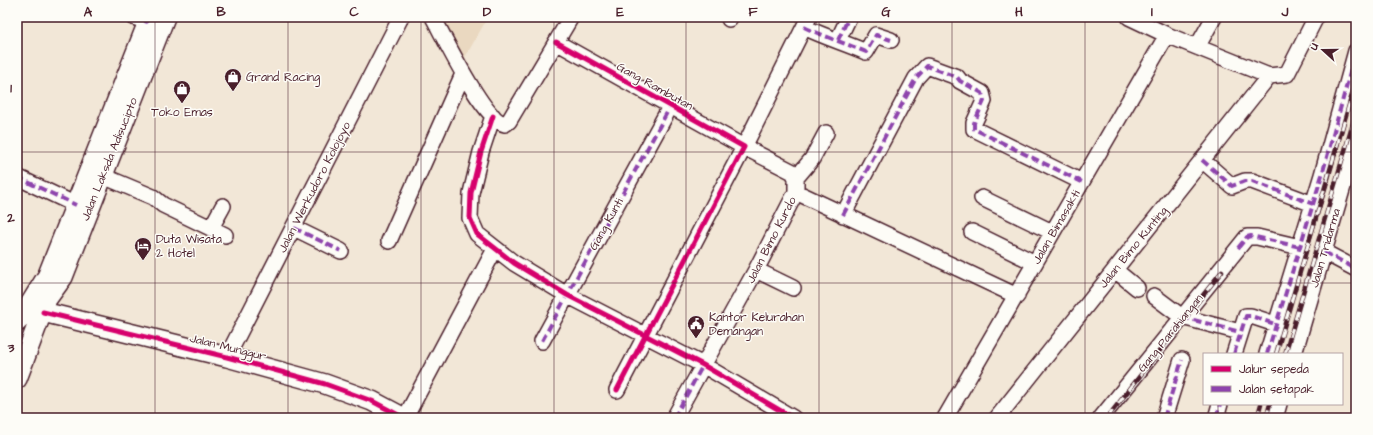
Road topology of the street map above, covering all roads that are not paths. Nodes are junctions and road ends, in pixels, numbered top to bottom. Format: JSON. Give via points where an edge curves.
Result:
{"nodes":[{"id":1,"x":401,"y":17,"type":"edge"},
{"id":2,"x":433,"y":17,"type":"edge"},
{"id":3,"x":570,"y":17,"type":"edge"},
{"id":4,"x":850,"y":17,"type":"edge"},
{"id":5,"x":1129,"y":17,"type":"edge"},
{"id":6,"x":1214,"y":17,"type":"edge"},
{"id":7,"x":1316,"y":17,"type":"edge"},
{"id":8,"x":149,"y":18,"type":"edge"},
{"id":9,"x":807,"y":22,"type":"edge"},
{"id":10,"x":1167,"y":35,"type":"junction"},
{"id":11,"x":838,"y":40,"type":"junction"},
{"id":12,"x":891,"y":40,"type":"dead end"},
{"id":13,"x":556,"y":42,"type":"junction"},
{"id":14,"x":1197,"y":47,"type":"junction"},
{"id":15,"x":1356,"y":51,"type":"edge"},
{"id":16,"x":463,"y":74,"type":"junction"},
{"id":17,"x":1269,"y":76,"type":"junction"},
{"id":18,"x":132,"y":83,"type":"junction"},
{"id":19,"x":670,"y":107,"type":"junction"},
{"id":20,"x":493,"y":116,"type":"junction"},
{"id":21,"x":826,"y":133,"type":"dead end"},
{"id":22,"x":744,"y":147,"type":"junction"},
{"id":23,"x":1355,"y":147,"type":"edge"},
{"id":24,"x":1202,"y":160,"type":"junction"},
{"id":25,"x":103,"y":176,"type":"junction"},
{"id":26,"x":17,"y":177,"type":"edge"},
{"id":27,"x":1082,"y":182,"type":"junction"},
{"id":28,"x":796,"y":185,"type":"junction"},
{"id":29,"x":982,"y":198,"type":"dead end"},
{"id":30,"x":1313,"y":204,"type":"junction"},
{"id":31,"x":76,"y":205,"type":"junction"},
{"id":32,"x":223,"y":206,"type":"dead end"},
{"id":33,"x":843,"y":215,"type":"junction"},
{"id":34,"x":294,"y":228,"type":"junction"},
{"id":35,"x":972,"y":232,"type":"dead end"},
{"id":36,"x":1052,"y":232,"type":"junction"},
{"id":37,"x":389,"y":241,"type":"dead end"},
{"id":38,"x":1300,"y":247,"type":"junction"},
{"id":39,"x":495,"y":249,"type":"junction"},
{"id":40,"x":341,"y":251,"type":"dead end"},
{"id":41,"x":1324,"y":252,"type":"junction"},
{"id":42,"x":1035,"y":263,"type":"junction"},
{"id":43,"x":1356,"y":269,"type":"edge"},
{"id":44,"x":756,"y":270,"type":"junction"},
{"id":45,"x":1115,"y":270,"type":"junction"},
{"id":46,"x":47,"y":277,"type":"junction"},
{"id":47,"x":793,"y":288,"type":"dead end"},
{"id":48,"x":1138,"y":288,"type":"dead end"},
{"id":49,"x":567,"y":295,"type":"junction"},
{"id":50,"x":1017,"y":296,"type":"junction"},
{"id":51,"x":1154,"y":296,"type":"dead end"},
{"id":52,"x":45,"y":305,"type":"junction"},
{"id":53,"x":1182,"y":317,"type":"junction"},
{"id":54,"x":17,"y":322,"type":"edge"},
{"id":55,"x":1275,"y":324,"type":"junction"},
{"id":56,"x":1240,"y":332,"type":"junction"},
{"id":57,"x":646,"y":335,"type":"junction"},
{"id":58,"x":542,"y":341,"type":"dead end"},
{"id":59,"x":21,"y":352,"type":"edge"},
{"id":60,"x":1234,"y":353,"type":"edge"},
{"id":61,"x":1267,"y":353,"type":"edge"},
{"id":62,"x":1294,"y":353,"type":"edge"},
{"id":63,"x":227,"y":357,"type":"junction"},
{"id":64,"x":1182,"y":360,"type":"dead end"},
{"id":65,"x":703,"y":365,"type":"junction"},
{"id":66,"x":17,"y":380,"type":"edge"},
{"id":67,"x":617,"y":390,"type":"dead end"},
{"id":68,"x":1220,"y":405,"type":"edge"},
{"id":69,"x":1279,"y":405,"type":"edge"},
{"id":70,"x":405,"y":418,"type":"edge"},
{"id":71,"x":674,"y":418,"type":"edge"},
{"id":72,"x":793,"y":418,"type":"edge"},
{"id":73,"x":945,"y":418,"type":"edge"},
{"id":74,"x":997,"y":418,"type":"edge"},
{"id":75,"x":1101,"y":418,"type":"edge"},
{"id":76,"x":1164,"y":418,"type":"edge"},
{"id":77,"x":1216,"y":418,"type":"edge"},
{"id":78,"x":1275,"y":418,"type":"edge"}],
"edges":[{"from":1,"to":34,"type":"street","name":"Jalan Werkudoro Kolojoyo"},
{"from":2,"to":16,"type":"street"},
{"from":3,"to":13,"type":"street"},
{"from":4,"to":11,"type":"street"},
{"from":5,"to":10,"type":"street"},
{"from":6,"to":14,"type":"street"},
{"from":7,"to":17,"type":"street","via":[[1287,74]]},
{"from":8,"to":18,"type":"main road","name":"Jalan Laksda Adisucipto"},
{"from":9,"to":11,"type":"street","via":[[832,40]]},
{"from":9,"to":22,"type":"street"},
{"from":10,"to":14,"type":"street"},
{"from":10,"to":27,"type":"street","name":"Jalan Bimasakti"},
{"from":11,"to":12,"type":"street","via":[[866,52],[876,35]]},
{"from":13,"to":19,"type":"street","name":"Gang Rambutan"},
{"from":13,"to":20,"type":"street","via":[[509,121],[500,124]]},
{"from":14,"to":17,"type":"street"},
{"from":15,"to":30,"type":"street"},
{"from":16,"to":20,"type":"street"},
{"from":16,"to":37,"type":"street"},
{"from":17,"to":24,"type":"street","name":"Jalan Bimo Kunting"},
{"from":18,"to":25,"type":"main road","name":"Jalan Laksda Adisucipto"},
{"from":18,"to":31,"type":"main road","name":"Jalan Laksda Adisucipto"},
{"from":19,"to":22,"type":"street","name":"Gang Rambutan"},
{"from":19,"to":49,"type":"street","name":"Gang Kunti"},
{"from":20,"to":39,"type":"street","via":[[471,193],[470,218],[477,234]]},
{"from":21,"to":28,"type":"street","name":"Jalan Bimo Kurdo"},
{"from":22,"to":28,"type":"street","via":[[793,172]]},
{"from":22,"to":57,"type":"street"},
{"from":23,"to":41,"type":"street","name":"Jalan Tridarma"},
{"from":24,"to":30,"type":"street","via":[[1232,186],[1252,181]]},
{"from":24,"to":45,"type":"street","name":"Jalan Bimo Kunting"},
{"from":25,"to":32,"type":"street","via":[[153,197],[163,205],[218,231]]},
{"from":25,"to":52,"type":"main road","name":"Jalan Laksda Adisucipto","via":[[60,282]]},
{"from":26,"to":31,"type":"street"},
{"from":27,"to":33,"type":"street","via":[[974,129],[974,123],[984,101],[982,93],[957,77],[927,66],[916,78]]},
{"from":27,"to":36,"type":"street","name":"Jalan Bimasakti"},
{"from":28,"to":33,"type":"street"},
{"from":28,"to":44,"type":"street","name":"Jalan Bimo Kurdo"},
{"from":29,"to":36,"type":"street"},
{"from":30,"to":38,"type":"street"},
{"from":31,"to":46,"type":"main road","name":"Jalan Laksda Adisucipto"},
{"from":33,"to":50,"type":"street"},
{"from":34,"to":40,"type":"street"},
{"from":34,"to":63,"type":"street","name":"Jalan Werkudoro Kolojoyo"},
{"from":35,"to":42,"type":"street"},
{"from":36,"to":42,"type":"street","name":"Jalan Bimasakti"},
{"from":38,"to":53,"type":"street","name":"Gang Parahiangan","via":[[1247,237]]},
{"from":38,"to":55,"type":"street"},
{"from":39,"to":49,"type":"street","via":[[514,264]]},
{"from":39,"to":70,"type":"street"},
{"from":41,"to":43,"type":"street"},
{"from":41,"to":62,"type":"street","name":"Jalan Tridarma"},
{"from":42,"to":50,"type":"street","name":"Jalan Bimasakti"},
{"from":44,"to":47,"type":"street"},
{"from":44,"to":65,"type":"street","name":"Jalan Bimo Kurdo"},
{"from":45,"to":48,"type":"street"},
{"from":45,"to":74,"type":"street","name":"Jalan Bimo Kunting"},
{"from":46,"to":52,"type":"main road","name":"Jalan Laksda Adisucipto"},
{"from":46,"to":54,"type":"main road"},
{"from":49,"to":57,"type":"street"},
{"from":49,"to":58,"type":"street","name":"Gang Kunti"},
{"from":50,"to":73,"type":"street","name":"Jalan Bimasakti"},
{"from":51,"to":53,"type":"street"},
{"from":52,"to":59,"type":"main road","name":"Jalan Laksda Adisucipto","via":[[35,331]]},
{"from":52,"to":63,"type":"main road","name":"Jalan Munggur"},
{"from":53,"to":56,"type":"street"},
{"from":53,"to":75,"type":"street","name":"Gang Parahiangan"},
{"from":55,"to":56,"type":"street","via":[[1246,316]]},
{"from":55,"to":61,"type":"street"},
{"from":56,"to":60,"type":"street"},
{"from":57,"to":65,"type":"street"},
{"from":57,"to":67,"type":"street"},
{"from":59,"to":66,"type":"main road","name":"Jalan Laksda Adisucipto"},
{"from":63,"to":70,"type":"main road","name":"Jalan Munggur","via":[[325,384],[372,401]]},
{"from":64,"to":76,"type":"street"},
{"from":65,"to":71,"type":"street","name":"Jalan Bimo Kurdo"},
{"from":65,"to":72,"type":"street"},
{"from":68,"to":77,"type":"street"},
{"from":69,"to":78,"type":"street"}]}
